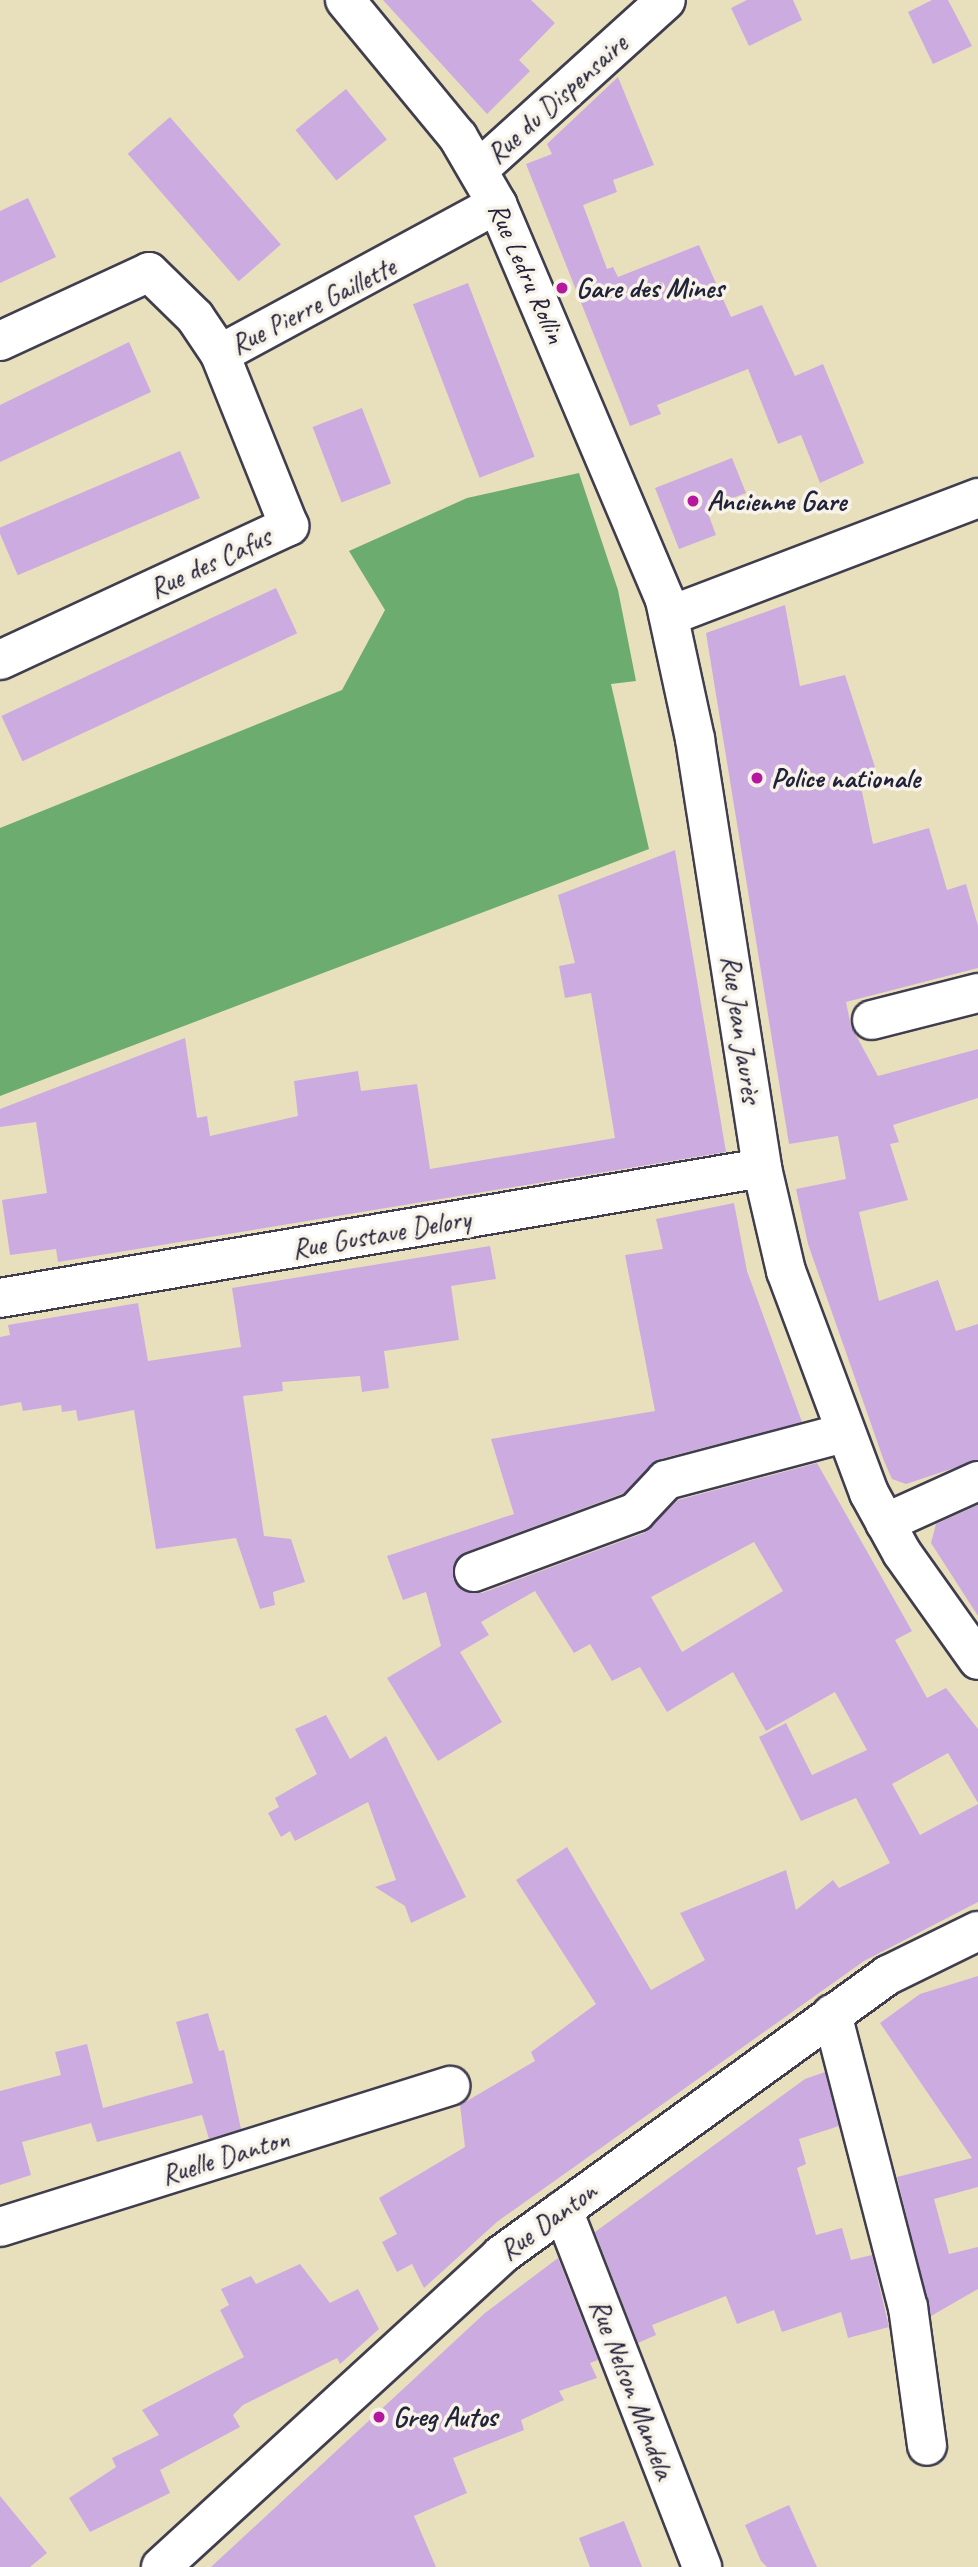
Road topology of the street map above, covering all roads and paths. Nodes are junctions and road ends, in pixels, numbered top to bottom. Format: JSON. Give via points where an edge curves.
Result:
{"nodes":[{"id":1,"x":345,"y":0,"type":"edge"},
{"id":2,"x":666,"y":0,"type":"edge"},
{"id":3,"x":478,"y":170,"type":"junction"},
{"id":4,"x":497,"y":204,"type":"junction"},
{"id":5,"x":0,"y":341,"type":"edge"},
{"id":6,"x":220,"y":354,"type":"junction"},
{"id":7,"x":978,"y":498,"type":"edge"},
{"id":8,"x":669,"y":616,"type":"junction"},
{"id":9,"x":0,"y":660,"type":"edge"},
{"id":10,"x":978,"y":993,"type":"edge"},
{"id":11,"x":872,"y":1020,"type":"dead end"},
{"id":12,"x":762,"y":1168,"type":"junction"},
{"id":13,"x":0,"y":1298,"type":"edge"},
{"id":14,"x":844,"y":1433,"type":"junction"},
{"id":15,"x":978,"y":1481,"type":"edge"},
{"id":16,"x":886,"y":1523,"type":"junction"},
{"id":17,"x":474,"y":1572,"type":"dead end"},
{"id":18,"x":978,"y":1660,"type":"edge"},
{"id":19,"x":978,"y":1931,"type":"edge"},
{"id":20,"x":832,"y":2014,"type":"junction"},
{"id":21,"x":450,"y":2086,"type":"dead end"},
{"id":22,"x":563,"y":2210,"type":"junction"},
{"id":23,"x":0,"y":2227,"type":"edge"},
{"id":24,"x":928,"y":2446,"type":"dead end"},
{"id":25,"x":161,"y":2567,"type":"edge"},
{"id":26,"x":702,"y":2567,"type":"edge"}],
"edges":[{"from":1,"to":3,"type":"street","name":"Rue Ledru Rollin","via":[[417,83]]},
{"from":2,"to":3,"type":"street","name":"Rue du Dispensaire"},
{"from":3,"to":4,"type":"street","name":"Rue Ledru Rollin"},
{"from":4,"to":6,"type":"street","name":"Rue Pierre Gaillette"},
{"from":4,"to":8,"type":"street","name":"Rue Ledru Rollin"},
{"from":5,"to":6,"type":"street","name":"Rue Pierre Gaillette","via":[[149,272],[195,317]]},
{"from":6,"to":9,"type":"street","name":"Rue des Cafus","via":[[289,526]]},
{"from":7,"to":8,"type":"street"},
{"from":8,"to":12,"type":"street","name":"Rue Jean Jaurès"},
{"from":10,"to":11,"type":"street"},
{"from":12,"to":13,"type":"street","name":"Rue Gustave Delory"},
{"from":12,"to":14,"type":"street","name":"Rue Jean Jaurès","via":[[786,1271]]},
{"from":14,"to":16,"type":"street","name":"Rue Jean Jaurès"},
{"from":14,"to":17,"type":"street","via":[[666,1480],[636,1513]]},
{"from":15,"to":16,"type":"street"},
{"from":16,"to":18,"type":"street","name":"Rue Jean Jaurès"},
{"from":19,"to":20,"type":"street","name":"Rue Danton","via":[[908,1962]]},
{"from":20,"to":22,"type":"street","name":"Rue Danton"},
{"from":20,"to":24,"type":"street","via":[[908,2306]]},
{"from":21,"to":23,"type":"street","name":"Ruelle Danton"},
{"from":22,"to":25,"type":"street","name":"Rue Danton","via":[[432,2314]]},
{"from":22,"to":26,"type":"street","name":"Rue Nelson Mandela"}]}
